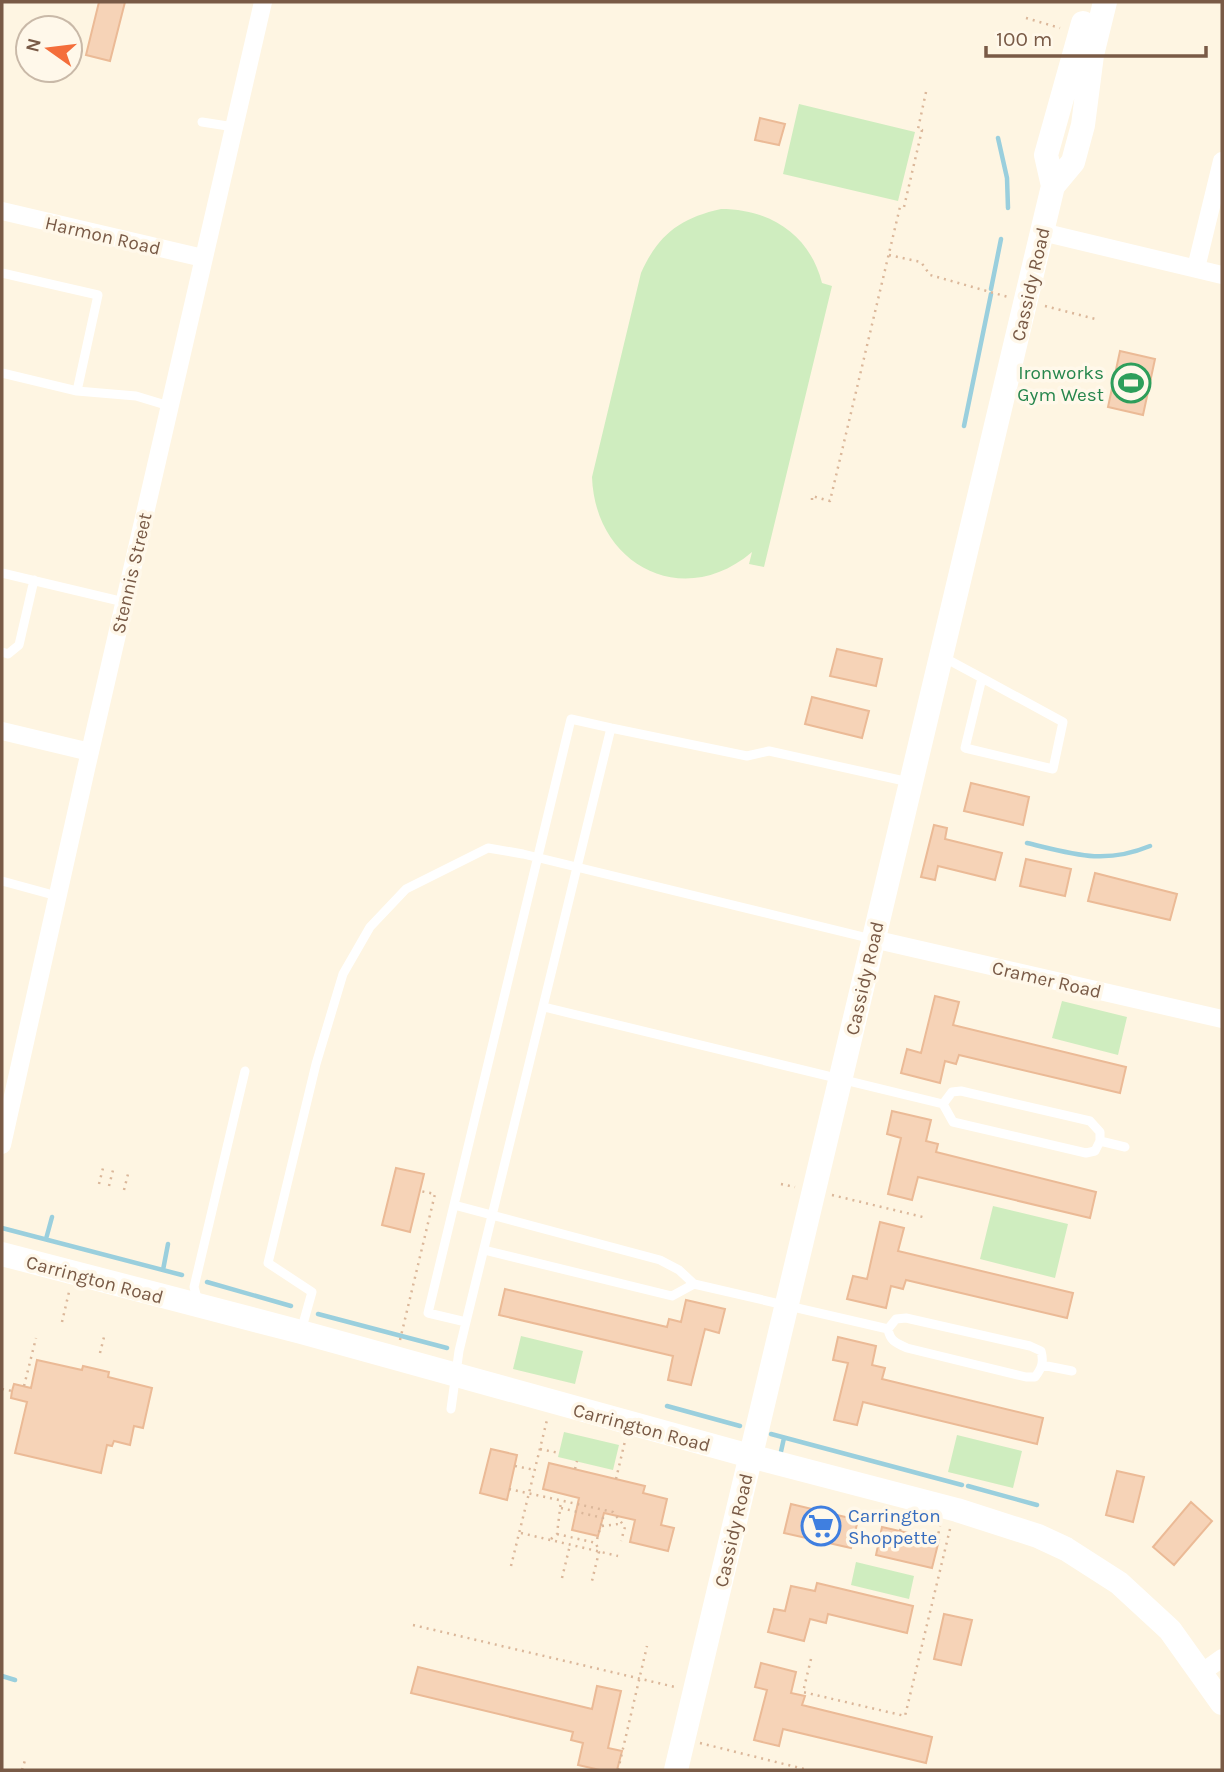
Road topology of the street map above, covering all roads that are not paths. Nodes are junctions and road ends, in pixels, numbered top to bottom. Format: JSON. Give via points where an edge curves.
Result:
{"nodes":[{"id":1,"x":263,"y":2,"type":"edge"},
{"id":2,"x":1087,"y":2,"type":"edge"},
{"id":3,"x":1105,"y":2,"type":"edge"},
{"id":4,"x":202,"y":122,"type":"dead end"},
{"id":5,"x":234,"y":127,"type":"junction"},
{"id":6,"x":1222,"y":161,"type":"edge"},
{"id":7,"x":1054,"y":187,"type":"junction"},
{"id":8,"x":2,"y":211,"type":"edge"},
{"id":9,"x":1042,"y":232,"type":"junction"},
{"id":10,"x":204,"y":258,"type":"junction"},
{"id":11,"x":1196,"y":268,"type":"junction"},
{"id":12,"x":2,"y":274,"type":"edge"},
{"id":13,"x":1222,"y":275,"type":"edge"},
{"id":14,"x":2,"y":373,"type":"edge"},
{"id":15,"x":77,"y":391,"type":"junction"},
{"id":16,"x":169,"y":406,"type":"junction"},
{"id":17,"x":2,"y":573,"type":"edge"},
{"id":18,"x":34,"y":580,"type":"junction"},
{"id":19,"x":124,"y":602,"type":"junction"},
{"id":20,"x":2,"y":652,"type":"edge"},
{"id":21,"x":941,"y":657,"type":"junction"},
{"id":22,"x":982,"y":678,"type":"junction"},
{"id":23,"x":611,"y":728,"type":"junction"},
{"id":24,"x":2,"y":731,"type":"edge"},
{"id":25,"x":90,"y":752,"type":"junction"},
{"id":26,"x":911,"y":783,"type":"junction"},
{"id":27,"x":537,"y":858,"type":"junction"},
{"id":28,"x":578,"y":868,"type":"junction"},
{"id":29,"x":2,"y":881,"type":"edge"},
{"id":30,"x":57,"y":896,"type":"junction"},
{"id":31,"x":873,"y":939,"type":"junction"},
{"id":32,"x":544,"y":1007,"type":"junction"},
{"id":33,"x":1222,"y":1019,"type":"edge"},
{"id":34,"x":245,"y":1071,"type":"dead end"},
{"id":35,"x":840,"y":1079,"type":"junction"},
{"id":36,"x":6,"y":1103,"type":"edge"},
{"id":37,"x":943,"y":1104,"type":"junction"},
{"id":38,"x":1100,"y":1141,"type":"junction"},
{"id":39,"x":2,"y":1144,"type":"edge"},
{"id":40,"x":1125,"y":1147,"type":"dead end"},
{"id":41,"x":454,"y":1205,"type":"junction"},
{"id":42,"x":492,"y":1215,"type":"junction"},
{"id":43,"x":484,"y":1250,"type":"junction"},
{"id":44,"x":2,"y":1254,"type":"edge"},
{"id":45,"x":694,"y":1284,"type":"junction"},
{"id":46,"x":786,"y":1304,"type":"junction"},
{"id":47,"x":199,"y":1307,"type":"junction"},
{"id":48,"x":466,"y":1322,"type":"junction"},
{"id":49,"x":888,"y":1329,"type":"junction"},
{"id":50,"x":301,"y":1332,"type":"junction"},
{"id":51,"x":1042,"y":1366,"type":"junction"},
{"id":52,"x":1072,"y":1371,"type":"dead end"},
{"id":53,"x":456,"y":1376,"type":"junction"},
{"id":54,"x":451,"y":1409,"type":"dead end"},
{"id":55,"x":750,"y":1456,"type":"junction"},
{"id":56,"x":1222,"y":1658,"type":"edge"},
{"id":57,"x":1200,"y":1673,"type":"junction"},
{"id":58,"x":1222,"y":1703,"type":"edge"},
{"id":59,"x":676,"y":1770,"type":"edge"}],
"edges":[{"from":1,"to":5,"type":"street","name":"Stennis Street"},
{"from":2,"to":7,"type":"street","name":"Cassidy Road","via":[[1046,155]]},
{"from":3,"to":7,"type":"street","name":"Cassidy Road","via":[[1073,162]]},
{"from":4,"to":5,"type":"lane"},
{"from":5,"to":10,"type":"street","name":"Stennis Street"},
{"from":6,"to":11,"type":"street"},
{"from":7,"to":9,"type":"street","name":"Cassidy Road"},
{"from":8,"to":10,"type":"street","name":"Harmon Road"},
{"from":9,"to":11,"type":"street"},
{"from":9,"to":21,"type":"street","name":"Cassidy Road"},
{"from":10,"to":16,"type":"street","name":"Stennis Street"},
{"from":11,"to":13,"type":"street"},
{"from":12,"to":15,"type":"lane","via":[[98,295]]},
{"from":14,"to":15,"type":"lane"},
{"from":15,"to":16,"type":"lane","via":[[136,396]]},
{"from":16,"to":19,"type":"street","name":"Stennis Street"},
{"from":17,"to":18,"type":"lane"},
{"from":18,"to":19,"type":"lane"},
{"from":18,"to":20,"type":"lane","via":[[19,645],[8,654]]},
{"from":19,"to":25,"type":"street","name":"Stennis Street"},
{"from":21,"to":22,"type":"lane"},
{"from":21,"to":26,"type":"street","name":"Cassidy Road"},
{"from":22,"to":22,"type":"lane","via":[[965,748],[1053,769],[1063,722]]},
{"from":23,"to":26,"type":"lane","via":[[747,756],[769,751]]},
{"from":23,"to":27,"type":"lane","via":[[571,719]]},
{"from":23,"to":28,"type":"lane"},
{"from":24,"to":25,"type":"street"},
{"from":25,"to":30,"type":"street","name":"Stennis Street"},
{"from":26,"to":31,"type":"street","name":"Cassidy Road"},
{"from":27,"to":28,"type":"lane"},
{"from":27,"to":41,"type":"lane"},
{"from":27,"to":50,"type":"lane","via":[[488,848],[406,889],[370,927],[342,974],[268,1263],[312,1292]]},
{"from":28,"to":31,"type":"lane"},
{"from":28,"to":32,"type":"lane"},
{"from":29,"to":30,"type":"lane"},
{"from":30,"to":36,"type":"street","name":"Stennis Street"},
{"from":31,"to":33,"type":"street","name":"Cramer Road"},
{"from":31,"to":35,"type":"street","name":"Cassidy Road"},
{"from":32,"to":35,"type":"lane"},
{"from":32,"to":42,"type":"lane"},
{"from":34,"to":47,"type":"lane","via":[[194,1287]]},
{"from":35,"to":37,"type":"lane"},
{"from":35,"to":46,"type":"street","name":"Cassidy Road"},
{"from":36,"to":39,"type":"street","name":"Stennis Street"},
{"from":37,"to":38,"type":"lane","via":[[953,1122],[1086,1153],[1095,1151]]},
{"from":37,"to":38,"type":"lane","via":[[952,1092],[961,1091],[1065,1115],[1096,1125]]},
{"from":38,"to":40,"type":"lane"},
{"from":41,"to":42,"type":"lane"},
{"from":41,"to":48,"type":"lane","via":[[428,1313]]},
{"from":42,"to":43,"type":"lane"},
{"from":42,"to":45,"type":"lane","via":[[660,1260]]},
{"from":43,"to":45,"type":"lane","via":[[672,1296]]},
{"from":43,"to":48,"type":"lane"},
{"from":44,"to":47,"type":"street","name":"Carrington Road"},
{"from":45,"to":46,"type":"lane"},
{"from":46,"to":49,"type":"lane"},
{"from":46,"to":55,"type":"street","name":"Cassidy Road"},
{"from":47,"to":50,"type":"street","name":"Carrington Road"},
{"from":48,"to":53,"type":"lane"},
{"from":49,"to":51,"type":"lane","via":[[894,1343],[907,1348],[1026,1377],[1035,1377]]},
{"from":49,"to":51,"type":"lane","via":[[896,1319],[906,1318],[1030,1346],[1041,1351]]},
{"from":50,"to":53,"type":"street","name":"Carrington Road"},
{"from":51,"to":52,"type":"lane"},
{"from":53,"to":54,"type":"lane"},
{"from":53,"to":55,"type":"street","name":"Carrington Road"},
{"from":55,"to":57,"type":"street","name":"Carrington Road","via":[[957,1510],[1048,1540],[1119,1583],[1170,1630]]},
{"from":55,"to":59,"type":"street","name":"Cassidy Road"},
{"from":56,"to":57,"type":"street"},
{"from":57,"to":58,"type":"street","name":"Carrington Road"}]}
